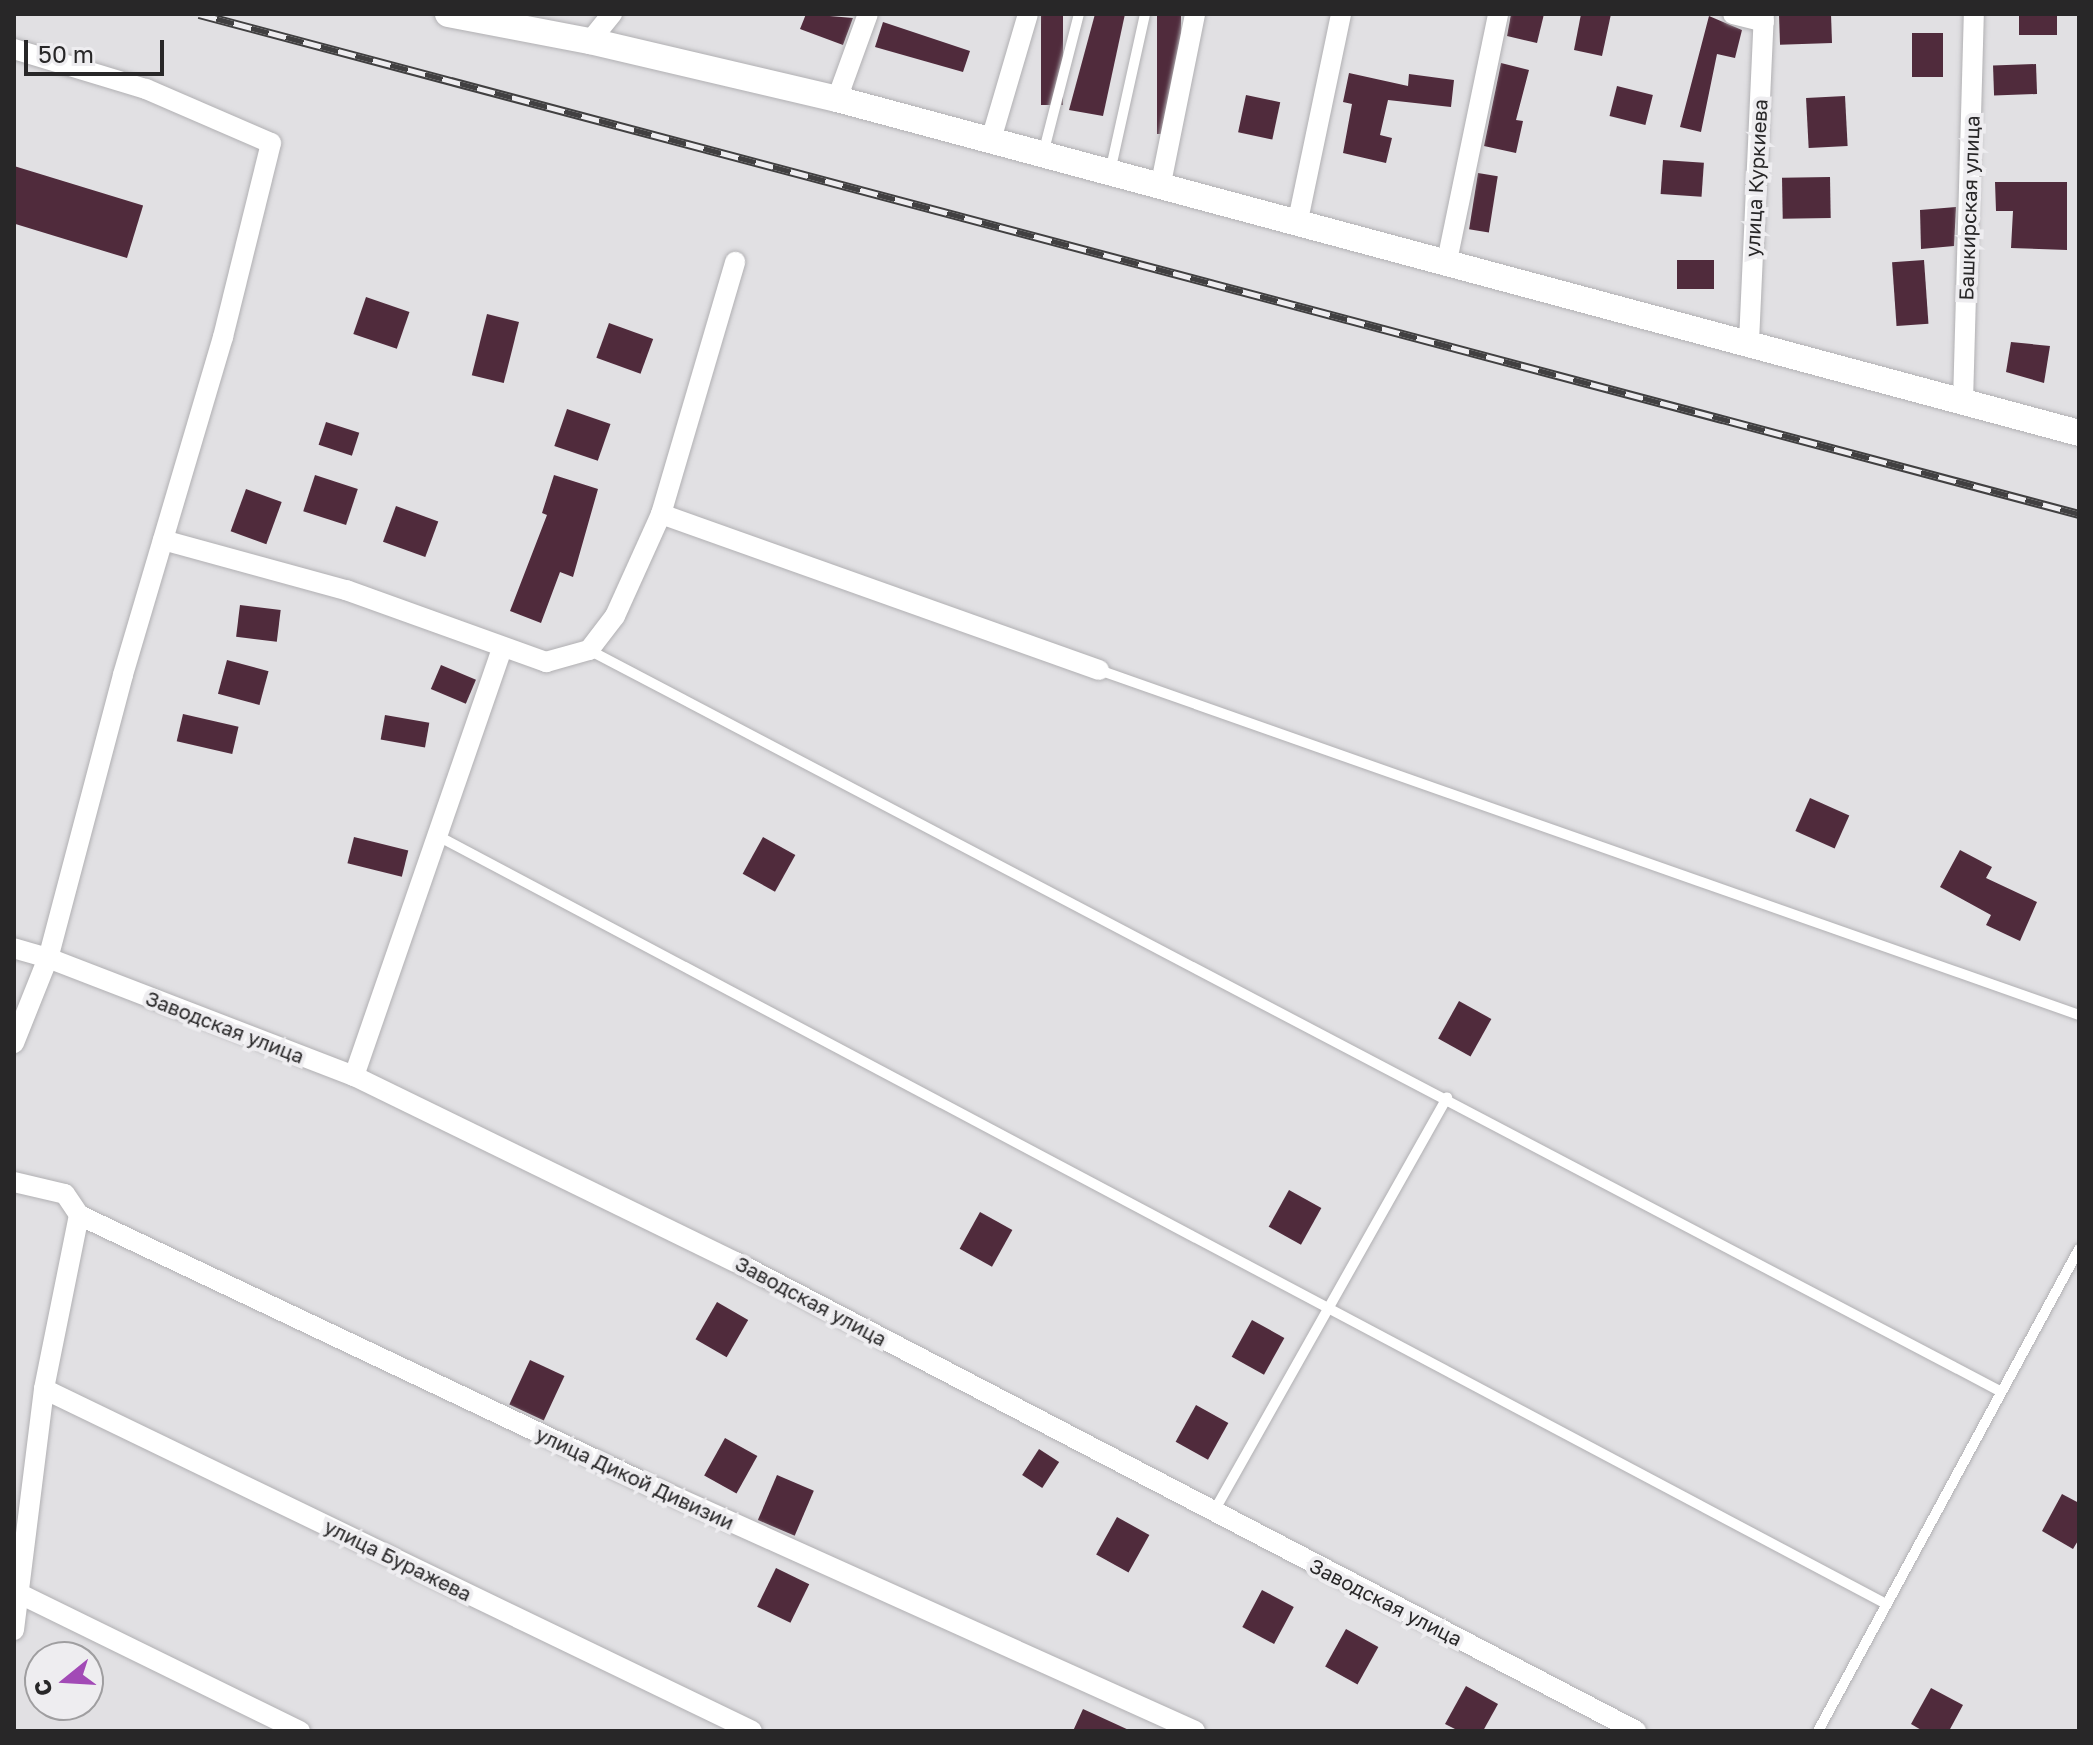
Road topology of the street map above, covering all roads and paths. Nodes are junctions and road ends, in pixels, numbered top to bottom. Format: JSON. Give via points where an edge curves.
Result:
{"nodes":[{"id":1,"x":448,"y":14,"type":"edge"},
{"id":2,"x":612,"y":14,"type":"edge"},
{"id":3,"x":868,"y":14,"type":"edge"},
{"id":4,"x":1028,"y":14,"type":"edge"},
{"id":5,"x":1079,"y":14,"type":"edge"},
{"id":6,"x":1145,"y":14,"type":"edge"},
{"id":7,"x":1195,"y":14,"type":"edge"},
{"id":8,"x":1341,"y":14,"type":"edge"},
{"id":9,"x":1498,"y":14,"type":"edge"},
{"id":10,"x":1733,"y":14,"type":"edge"},
{"id":11,"x":1974,"y":14,"type":"edge"},
{"id":12,"x":1764,"y":18,"type":"edge"},
{"id":13,"x":590,"y":41,"type":"junction"},
{"id":14,"x":14,"y":49,"type":"edge"},
{"id":15,"x":837,"y":99,"type":"junction"},
{"id":16,"x":990,"y":143,"type":"junction"},
{"id":17,"x":1042,"y":156,"type":"junction"},
{"id":18,"x":1110,"y":175,"type":"junction"},
{"id":19,"x":1160,"y":188,"type":"junction"},
{"id":20,"x":1297,"y":225,"type":"junction"},
{"id":21,"x":1447,"y":261,"type":"junction"},
{"id":22,"x":735,"y":262,"type":"dead end"},
{"id":23,"x":1749,"y":342,"type":"junction"},
{"id":24,"x":1963,"y":402,"type":"junction"},
{"id":25,"x":2079,"y":433,"type":"edge"},
{"id":26,"x":661,"y":514,"type":"junction"},
{"id":27,"x":163,"y":540,"type":"junction"},
{"id":28,"x":502,"y":648,"type":"junction"},
{"id":29,"x":589,"y":650,"type":"junction"},
{"id":30,"x":1099,"y":670,"type":"joint"},
{"id":31,"x":438,"y":836,"type":"junction"},
{"id":32,"x":14,"y":948,"type":"edge"},
{"id":33,"x":48,"y":958,"type":"junction"},
{"id":34,"x":2079,"y":1015,"type":"edge"},
{"id":35,"x":14,"y":1043,"type":"edge"},
{"id":36,"x":354,"y":1076,"type":"junction"},
{"id":37,"x":1447,"y":1097,"type":"junction"},
{"id":38,"x":14,"y":1182,"type":"edge"},
{"id":39,"x":79,"y":1215,"type":"junction"},
{"id":40,"x":2079,"y":1249,"type":"edge"},
{"id":41,"x":1329,"y":1307,"type":"junction"},
{"id":42,"x":44,"y":1389,"type":"junction"},
{"id":43,"x":2000,"y":1391,"type":"junction"},
{"id":44,"x":1213,"y":1513,"type":"junction"},
{"id":45,"x":18,"y":1593,"type":"junction"},
{"id":46,"x":1886,"y":1604,"type":"junction"},
{"id":47,"x":14,"y":1630,"type":"edge"},
{"id":48,"x":300,"y":1731,"type":"edge"},
{"id":49,"x":752,"y":1731,"type":"edge"},
{"id":50,"x":1195,"y":1731,"type":"edge"},
{"id":51,"x":1636,"y":1731,"type":"edge"},
{"id":52,"x":1818,"y":1731,"type":"edge"}],
"edges":[{"from":1,"to":13,"type":"street"},
{"from":2,"to":13,"type":"street"},
{"from":3,"to":15,"type":"street"},
{"from":4,"to":16,"type":"street"},
{"from":5,"to":17,"type":"lane"},
{"from":6,"to":18,"type":"lane"},
{"from":7,"to":19,"type":"street"},
{"from":8,"to":20,"type":"street"},
{"from":9,"to":21,"type":"street"},
{"from":10,"to":12,"type":"street"},
{"from":11,"to":24,"type":"street","name":"Башкирская улица"},
{"from":12,"to":23,"type":"street","name":"улица Куркиева"},
{"from":13,"to":15,"type":"street"},
{"from":14,"to":27,"type":"street","via":[[146,89],[271,143],[223,337]]},
{"from":15,"to":16,"type":"street"},
{"from":16,"to":17,"type":"street"},
{"from":17,"to":18,"type":"street"},
{"from":18,"to":19,"type":"street"},
{"from":19,"to":20,"type":"street"},
{"from":20,"to":21,"type":"street"},
{"from":21,"to":23,"type":"street"},
{"from":22,"to":26,"type":"street"},
{"from":23,"to":24,"type":"street"},
{"from":24,"to":25,"type":"street"},
{"from":26,"to":29,"type":"street","via":[[615,616]]},
{"from":26,"to":30,"type":"street"},
{"from":27,"to":28,"type":"street","via":[[346,590]]},
{"from":27,"to":33,"type":"street"},
{"from":28,"to":29,"type":"street","via":[[546,662]]},
{"from":28,"to":31,"type":"street"},
{"from":29,"to":37,"type":"lane"},
{"from":30,"to":34,"type":"lane"},
{"from":31,"to":36,"type":"street"},
{"from":31,"to":41,"type":"lane"},
{"from":32,"to":33,"type":"street","name":"Заводская улица"},
{"from":33,"to":35,"type":"street"},
{"from":33,"to":36,"type":"street","name":"Заводская улица"},
{"from":36,"to":44,"type":"street","name":"Заводская улица","via":[[736,1262]]},
{"from":37,"to":41,"type":"lane"},
{"from":37,"to":43,"type":"lane"},
{"from":38,"to":39,"type":"street","name":"улица Дикой Дивизии","via":[[65,1194]]},
{"from":39,"to":42,"type":"street"},
{"from":39,"to":50,"type":"street","name":"улица Дикой Дивизии","via":[[647,1484]]},
{"from":40,"to":43,"type":"lane"},
{"from":41,"to":44,"type":"lane"},
{"from":41,"to":46,"type":"lane"},
{"from":42,"to":45,"type":"street"},
{"from":42,"to":49,"type":"street","name":"улица Буражева"},
{"from":43,"to":46,"type":"lane"},
{"from":44,"to":51,"type":"street","name":"Заводская улица"},
{"from":45,"to":47,"type":"street"},
{"from":45,"to":48,"type":"street"},
{"from":46,"to":52,"type":"lane"}]}
